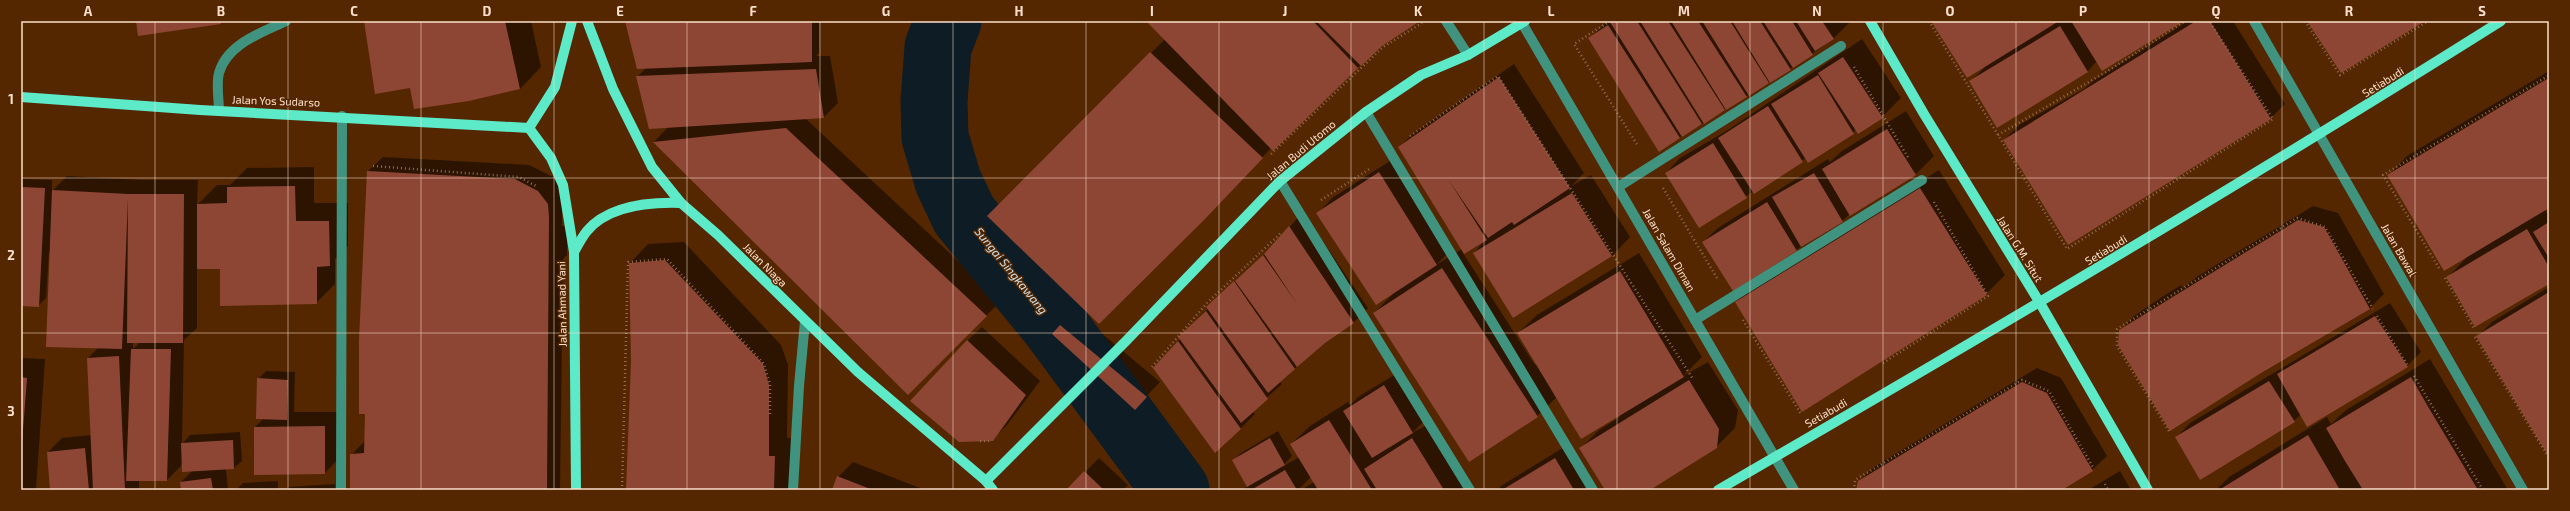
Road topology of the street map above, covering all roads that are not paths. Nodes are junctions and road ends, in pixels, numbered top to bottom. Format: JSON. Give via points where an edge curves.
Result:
{"nodes":[{"id":1,"x":286,"y":21,"type":"edge"},
{"id":2,"x":572,"y":21,"type":"edge"},
{"id":3,"x":587,"y":21,"type":"edge"},
{"id":4,"x":1446,"y":21,"type":"edge"},
{"id":5,"x":1870,"y":21,"type":"edge"},
{"id":6,"x":2254,"y":21,"type":"edge"},
{"id":7,"x":2501,"y":21,"type":"edge"},
{"id":8,"x":1524,"y":22,"type":"edge"},
{"id":9,"x":1841,"y":46,"type":"road end"},
{"id":10,"x":1468,"y":55,"type":"junction"},
{"id":11,"x":21,"y":97,"type":"edge"},
{"id":12,"x":219,"y":111,"type":"junction"},
{"id":13,"x":1366,"y":112,"type":"junction"},
{"id":14,"x":342,"y":116,"type":"junction"},
{"id":15,"x":529,"y":128,"type":"junction"},
{"id":16,"x":2319,"y":136,"type":"junction"},
{"id":17,"x":1922,"y":180,"type":"road end"},
{"id":18,"x":1280,"y":181,"type":"junction"},
{"id":19,"x":1618,"y":187,"type":"junction"},
{"id":20,"x":681,"y":203,"type":"junction"},
{"id":21,"x":574,"y":252,"type":"junction"},
{"id":22,"x":2040,"y":303,"type":"junction"},
{"id":23,"x":1695,"y":320,"type":"junction"},
{"id":24,"x":805,"y":322,"type":"junction"},
{"id":25,"x":1775,"y":457,"type":"junction"},
{"id":26,"x":986,"y":481,"type":"junction"},
{"id":27,"x":342,"y":490,"type":"edge"},
{"id":28,"x":576,"y":490,"type":"edge"},
{"id":29,"x":793,"y":490,"type":"edge"},
{"id":30,"x":993,"y":490,"type":"edge"},
{"id":31,"x":1470,"y":490,"type":"edge"},
{"id":32,"x":1593,"y":490,"type":"edge"},
{"id":33,"x":1718,"y":490,"type":"edge"},
{"id":34,"x":1794,"y":490,"type":"edge"},
{"id":35,"x":2148,"y":490,"type":"edge"},
{"id":36,"x":2523,"y":490,"type":"edge"}],
"edges":[{"from":1,"to":12,"type":"street","via":[[246,40],[225,58],[218,74]]},
{"from":2,"to":15,"type":"main road","via":[[555,87]]},
{"from":3,"to":20,"type":"main road","name":"Jalan Niaga","via":[[613,89],[652,167]]},
{"from":4,"to":10,"type":"street"},
{"from":5,"to":22,"type":"main road","name":"Jalan G.M. Situt"},
{"from":6,"to":16,"type":"street","name":"Jalan Bawal"},
{"from":7,"to":16,"type":"main road","name":"Setiabudi"},
{"from":8,"to":10,"type":"main road","name":"Jalan Budi Utomo","via":[[1491,39]]},
{"from":8,"to":19,"type":"street","name":"Jalan Salam Diman"},
{"from":9,"to":19,"type":"street"},
{"from":10,"to":13,"type":"main road","name":"Jalan Budi Utomo","via":[[1421,75]]},
{"from":11,"to":12,"type":"main road","name":"Jalan Yos Sudarso"},
{"from":12,"to":14,"type":"main road","name":"Jalan Yos Sudarso"},
{"from":13,"to":18,"type":"main road","name":"Jalan Budi Utomo"},
{"from":13,"to":32,"type":"street"},
{"from":14,"to":15,"type":"main road","name":"Jalan Yos Sudarso"},
{"from":14,"to":27,"type":"street"},
{"from":15,"to":21,"type":"main road","name":"Jalan Ahmad Yani","via":[[551,158],[563,185]]},
{"from":16,"to":22,"type":"main road","name":"Setiabudi"},
{"from":16,"to":36,"type":"street","name":"Jalan Bawal"},
{"from":17,"to":23,"type":"street"},
{"from":18,"to":26,"type":"main road","name":"Jalan Budi Utomo"},
{"from":18,"to":31,"type":"street"},
{"from":19,"to":23,"type":"street","name":"Jalan Salam Diman"},
{"from":20,"to":21,"type":"main road","via":[[652,202],[613,213],[588,230]]},
{"from":20,"to":24,"type":"main road","name":"Jalan Niaga","via":[[718,235]]},
{"from":21,"to":28,"type":"main road","name":"Jalan Ahmad Yani"},
{"from":22,"to":25,"type":"main road","name":"Setiabudi"},
{"from":22,"to":35,"type":"main road","name":"Jalan G.M. Situt"},
{"from":23,"to":25,"type":"street","name":"Jalan Salam Diman"},
{"from":24,"to":26,"type":"main road","name":"Jalan Niaga","via":[[864,377]]},
{"from":24,"to":29,"type":"street"},
{"from":25,"to":33,"type":"main road","name":"Setiabudi"},
{"from":25,"to":34,"type":"street","name":"Jalan Salam Diman"},
{"from":26,"to":30,"type":"main road"}]}
